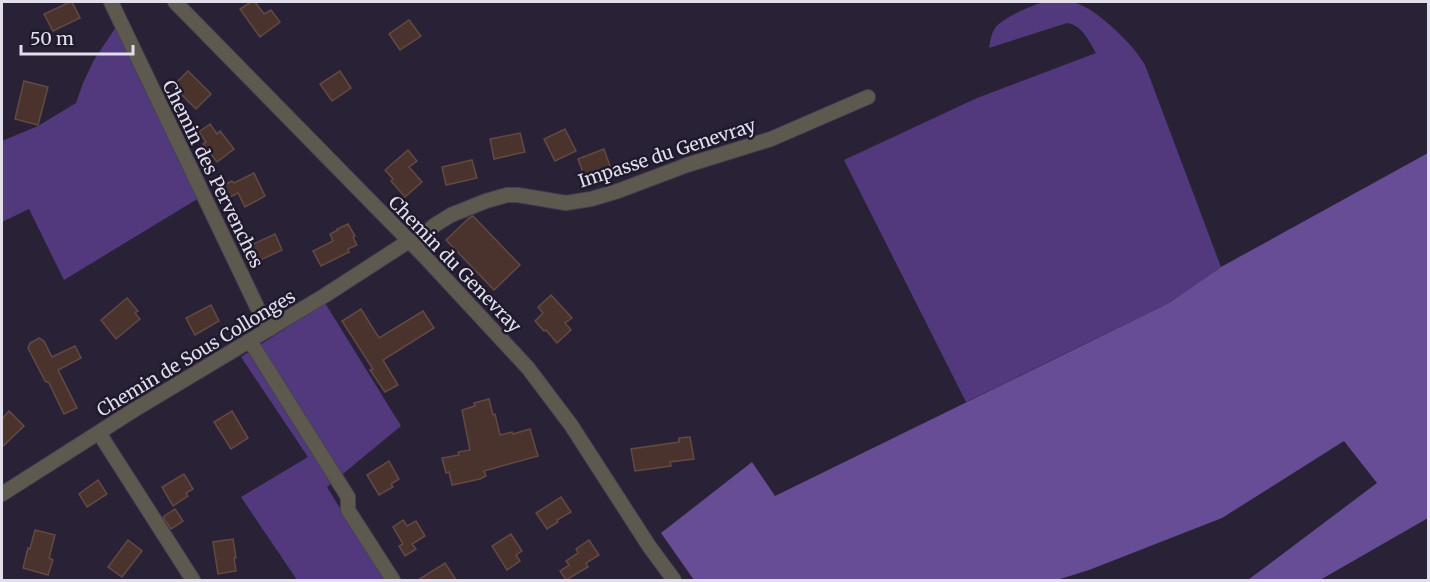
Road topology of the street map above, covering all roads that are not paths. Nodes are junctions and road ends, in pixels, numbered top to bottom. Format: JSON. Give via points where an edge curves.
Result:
{"nodes":[{"id":1,"x":111,"y":2,"type":"edge"},
{"id":2,"x":175,"y":2,"type":"edge"},
{"id":3,"x":868,"y":97,"type":"dead end"},
{"id":4,"x":410,"y":243,"type":"junction"},
{"id":5,"x":270,"y":329,"type":"junction"},
{"id":6,"x":250,"y":341,"type":"junction"},
{"id":7,"x":99,"y":433,"type":"junction"},
{"id":8,"x":2,"y":494,"type":"edge"},
{"id":9,"x":193,"y":580,"type":"edge"},
{"id":10,"x":393,"y":580,"type":"edge"},
{"id":11,"x":674,"y":580,"type":"edge"}],
"edges":[{"from":1,"to":5,"type":"street","name":"Chemin des Pervenches"},
{"from":2,"to":4,"type":"street","name":"Chemin du Genevray"},
{"from":3,"to":4,"type":"street","name":"Impasse du Genevray","via":[[771,139],[591,199],[566,202],[507,195],[486,201],[451,215]]},
{"from":4,"to":5,"type":"street","name":"Chemin de Sous Collonges"},
{"from":4,"to":11,"type":"street","name":"Chemin du Genevray","via":[[502,338],[553,398]]},
{"from":5,"to":6,"type":"street","name":"Chemin de Sous Collonges"},
{"from":6,"to":7,"type":"street","name":"Chemin de Sous Collonges"},
{"from":6,"to":10,"type":"street","via":[[348,497],[348,510]]},
{"from":7,"to":8,"type":"street","name":"Chemin de Sous Collonges"},
{"from":7,"to":9,"type":"street"}]}
